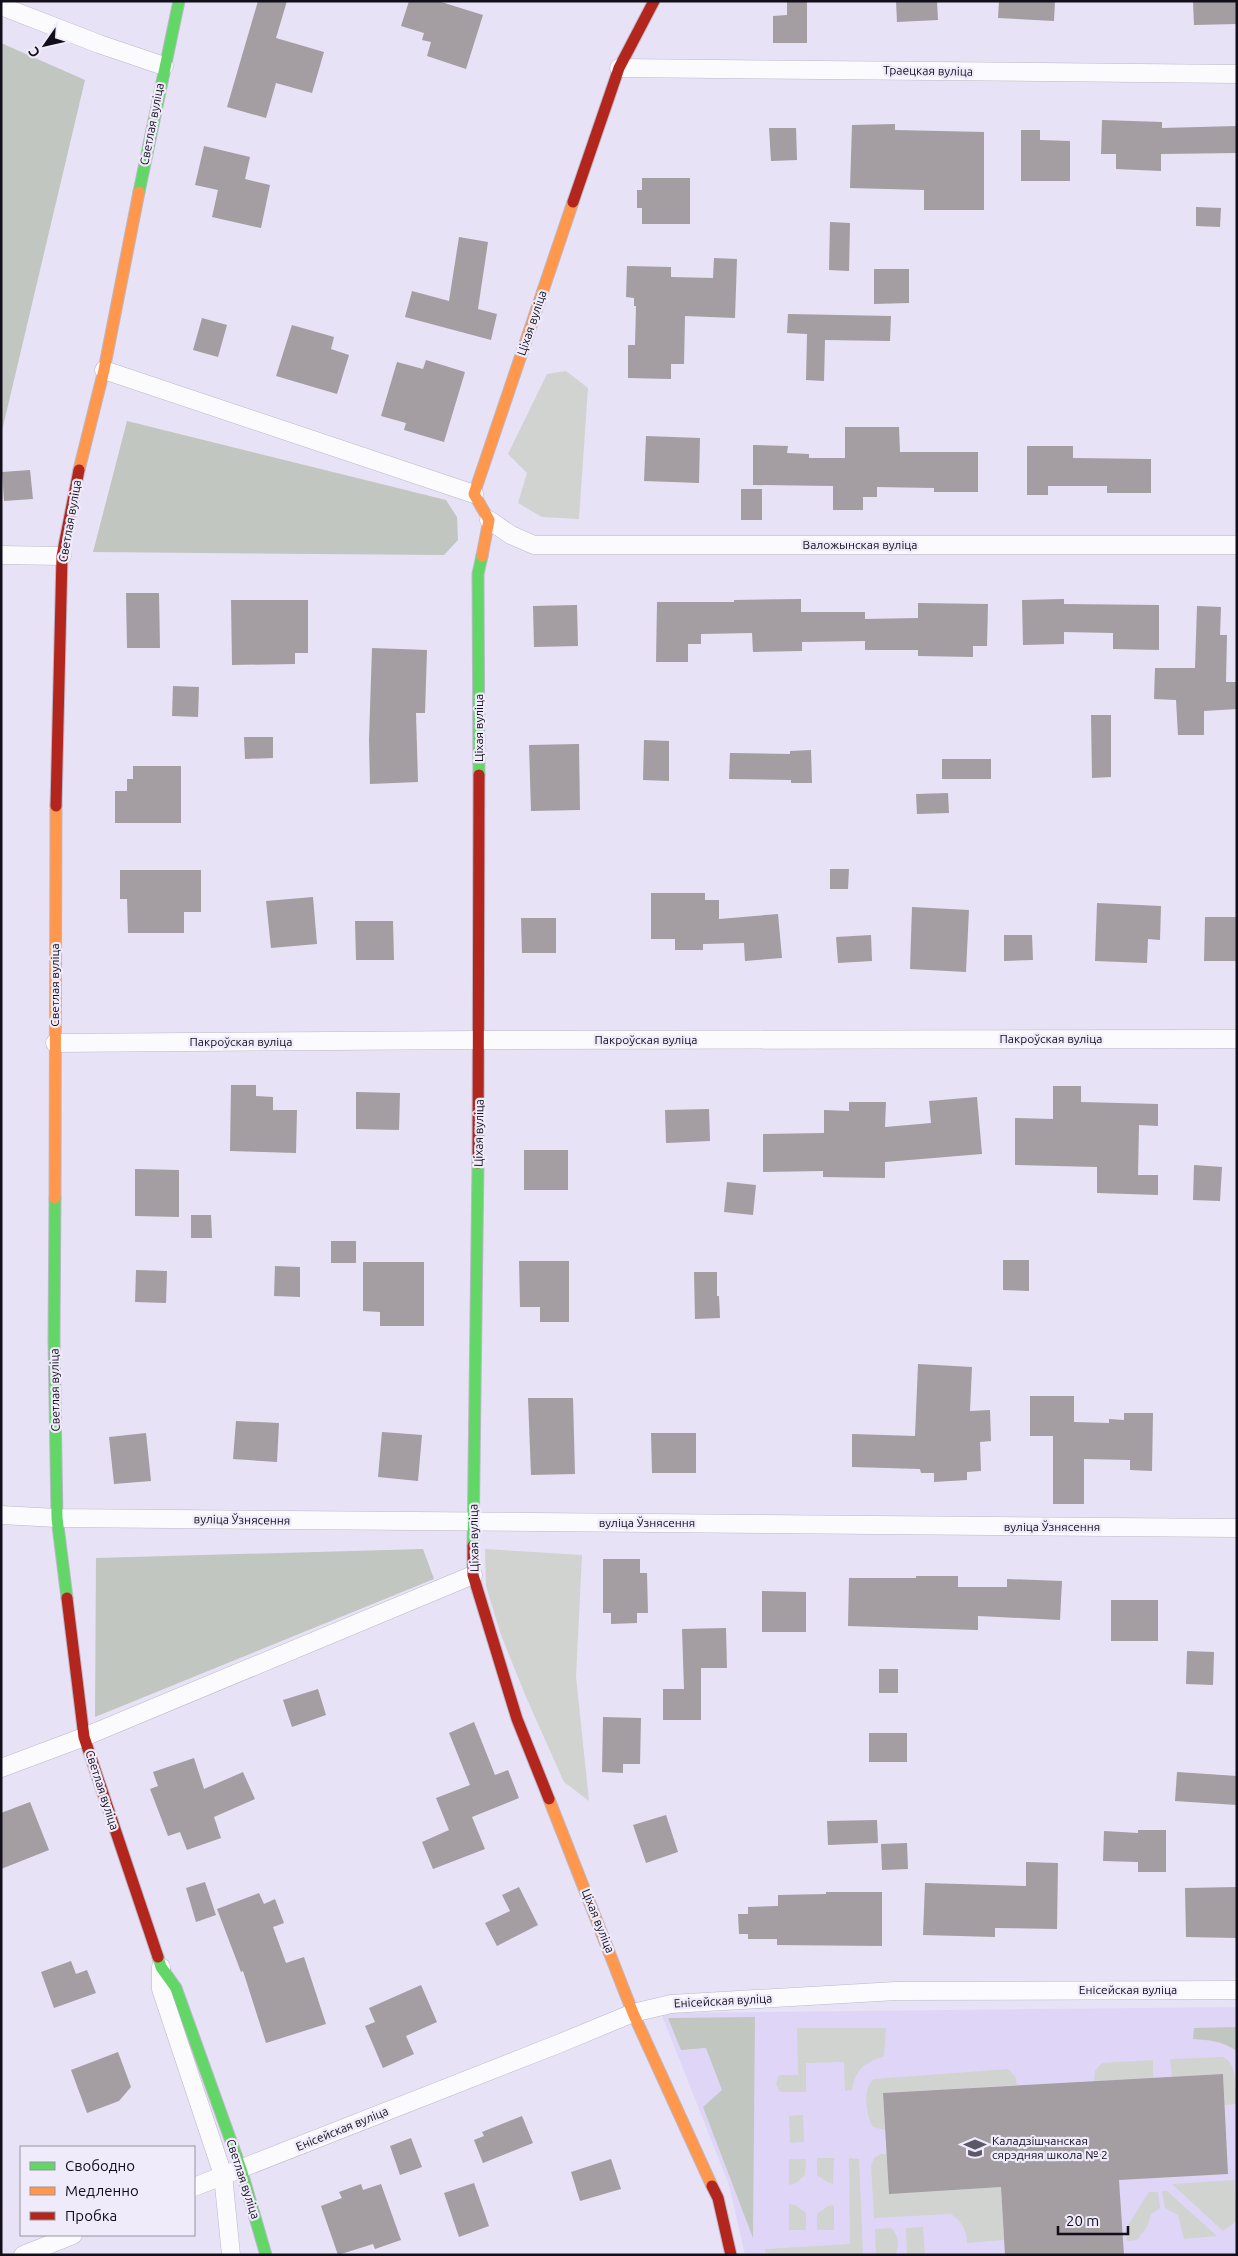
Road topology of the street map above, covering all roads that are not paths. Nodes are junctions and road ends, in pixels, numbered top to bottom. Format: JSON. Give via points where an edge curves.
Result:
{"nodes":[{"id":1,"x":180,"y":1,"type":"edge"},
{"id":2,"x":654,"y":1,"type":"edge"},
{"id":3,"x":1,"y":6,"type":"edge"},
{"id":4,"x":164,"y":66,"type":"junction"},
{"id":5,"x":619,"y":68,"type":"junction"},
{"id":6,"x":1237,"y":74,"type":"edge"},
{"id":7,"x":104,"y":370,"type":"junction"},
{"id":8,"x":474,"y":494,"type":"junction"},
{"id":9,"x":490,"y":520,"type":"junction"},
{"id":10,"x":1237,"y":545,"type":"edge"},
{"id":11,"x":1,"y":555,"type":"edge"},
{"id":12,"x":62,"y":556,"type":"junction"},
{"id":13,"x":1237,"y":1039,"type":"edge"},
{"id":14,"x":480,"y":1040,"type":"junction"},
{"id":15,"x":55,"y":1043,"type":"junction"},
{"id":16,"x":1,"y":1515,"type":"edge"},
{"id":17,"x":57,"y":1518,"type":"junction"},
{"id":18,"x":473,"y":1522,"type":"junction"},
{"id":19,"x":1237,"y":1528,"type":"edge"},
{"id":20,"x":473,"y":1574,"type":"junction"},
{"id":21,"x":84,"y":1737,"type":"junction"},
{"id":22,"x":1,"y":1768,"type":"edge"},
{"id":23,"x":161,"y":1967,"type":"junction"},
{"id":24,"x":1237,"y":1990,"type":"edge"},
{"id":25,"x":633,"y":2012,"type":"junction"},
{"id":26,"x":241,"y":2169,"type":"junction"},
{"id":27,"x":223,"y":2175,"type":"junction"},
{"id":28,"x":195,"y":2187,"type":"edge"},
{"id":29,"x":70,"y":2236,"type":"edge"},
{"id":30,"x":23,"y":2255,"type":"edge"},
{"id":31,"x":231,"y":2255,"type":"edge"},
{"id":32,"x":266,"y":2255,"type":"edge"},
{"id":33,"x":731,"y":2255,"type":"edge"}],
"edges":[{"from":1,"to":4,"type":"street","name":"Светлая вуліца"},
{"from":2,"to":5,"type":"street","name":"Ціхая вуліца"},
{"from":3,"to":4,"type":"street"},
{"from":4,"to":7,"type":"street","name":"Светлая вуліца"},
{"from":5,"to":6,"type":"street","name":"Траецкая вуліца"},
{"from":5,"to":8,"type":"street","name":"Ціхая вуліца"},
{"from":7,"to":8,"type":"street"},
{"from":7,"to":12,"type":"street","name":"Светлая вуліца","via":[[78,473]]},
{"from":8,"to":9,"type":"street"},
{"from":9,"to":10,"type":"street","name":"Валожынская вуліца","via":[[534,546]]},
{"from":9,"to":14,"type":"street","name":"Ціхая вуліца","via":[[478,574]]},
{"from":11,"to":12,"type":"street"},
{"from":12,"to":15,"type":"street","name":"Светлая вуліца"},
{"from":13,"to":14,"type":"street","name":"Пакроўская вуліца"},
{"from":14,"to":15,"type":"street","name":"Пакроўская вуліца"},
{"from":14,"to":18,"type":"street","name":"Ціхая вуліца"},
{"from":15,"to":17,"type":"street","name":"Светлая вуліца"},
{"from":16,"to":17,"type":"street","name":"вуліца Ўзнясення"},
{"from":17,"to":18,"type":"street","name":"вуліца Ўзнясення"},
{"from":17,"to":21,"type":"street","name":"Светлая вуліца"},
{"from":18,"to":19,"type":"street","name":"вуліца Ўзнясення"},
{"from":18,"to":20,"type":"street","name":"Ціхая вуліца"},
{"from":20,"to":21,"type":"street"},
{"from":20,"to":25,"type":"street","name":"Ціхая вуліца","via":[[517,1719]]},
{"from":21,"to":22,"type":"street"},
{"from":21,"to":23,"type":"street","name":"Светлая вуліца"},
{"from":23,"to":26,"type":"street","name":"Светлая вуліца","via":[[176,1988]]},
{"from":23,"to":27,"type":"street","name":"Светлая вуліца","via":[[162,1989]]},
{"from":24,"to":25,"type":"street","name":"Енісейская вуліца","via":[[896,1991],[670,2004]]},
{"from":25,"to":26,"type":"street","name":"Енісейская вуліца"},
{"from":25,"to":33,"type":"street","name":"Ціхая вуліца","via":[[718,2198]]},
{"from":26,"to":27,"type":"street","name":"Енісейская вуліца"},
{"from":26,"to":32,"type":"street","name":"Светлая вуліца"},
{"from":27,"to":28,"type":"street"},
{"from":27,"to":31,"type":"street","name":"Светлая вуліца"},
{"from":29,"to":30,"type":"street"}]}
